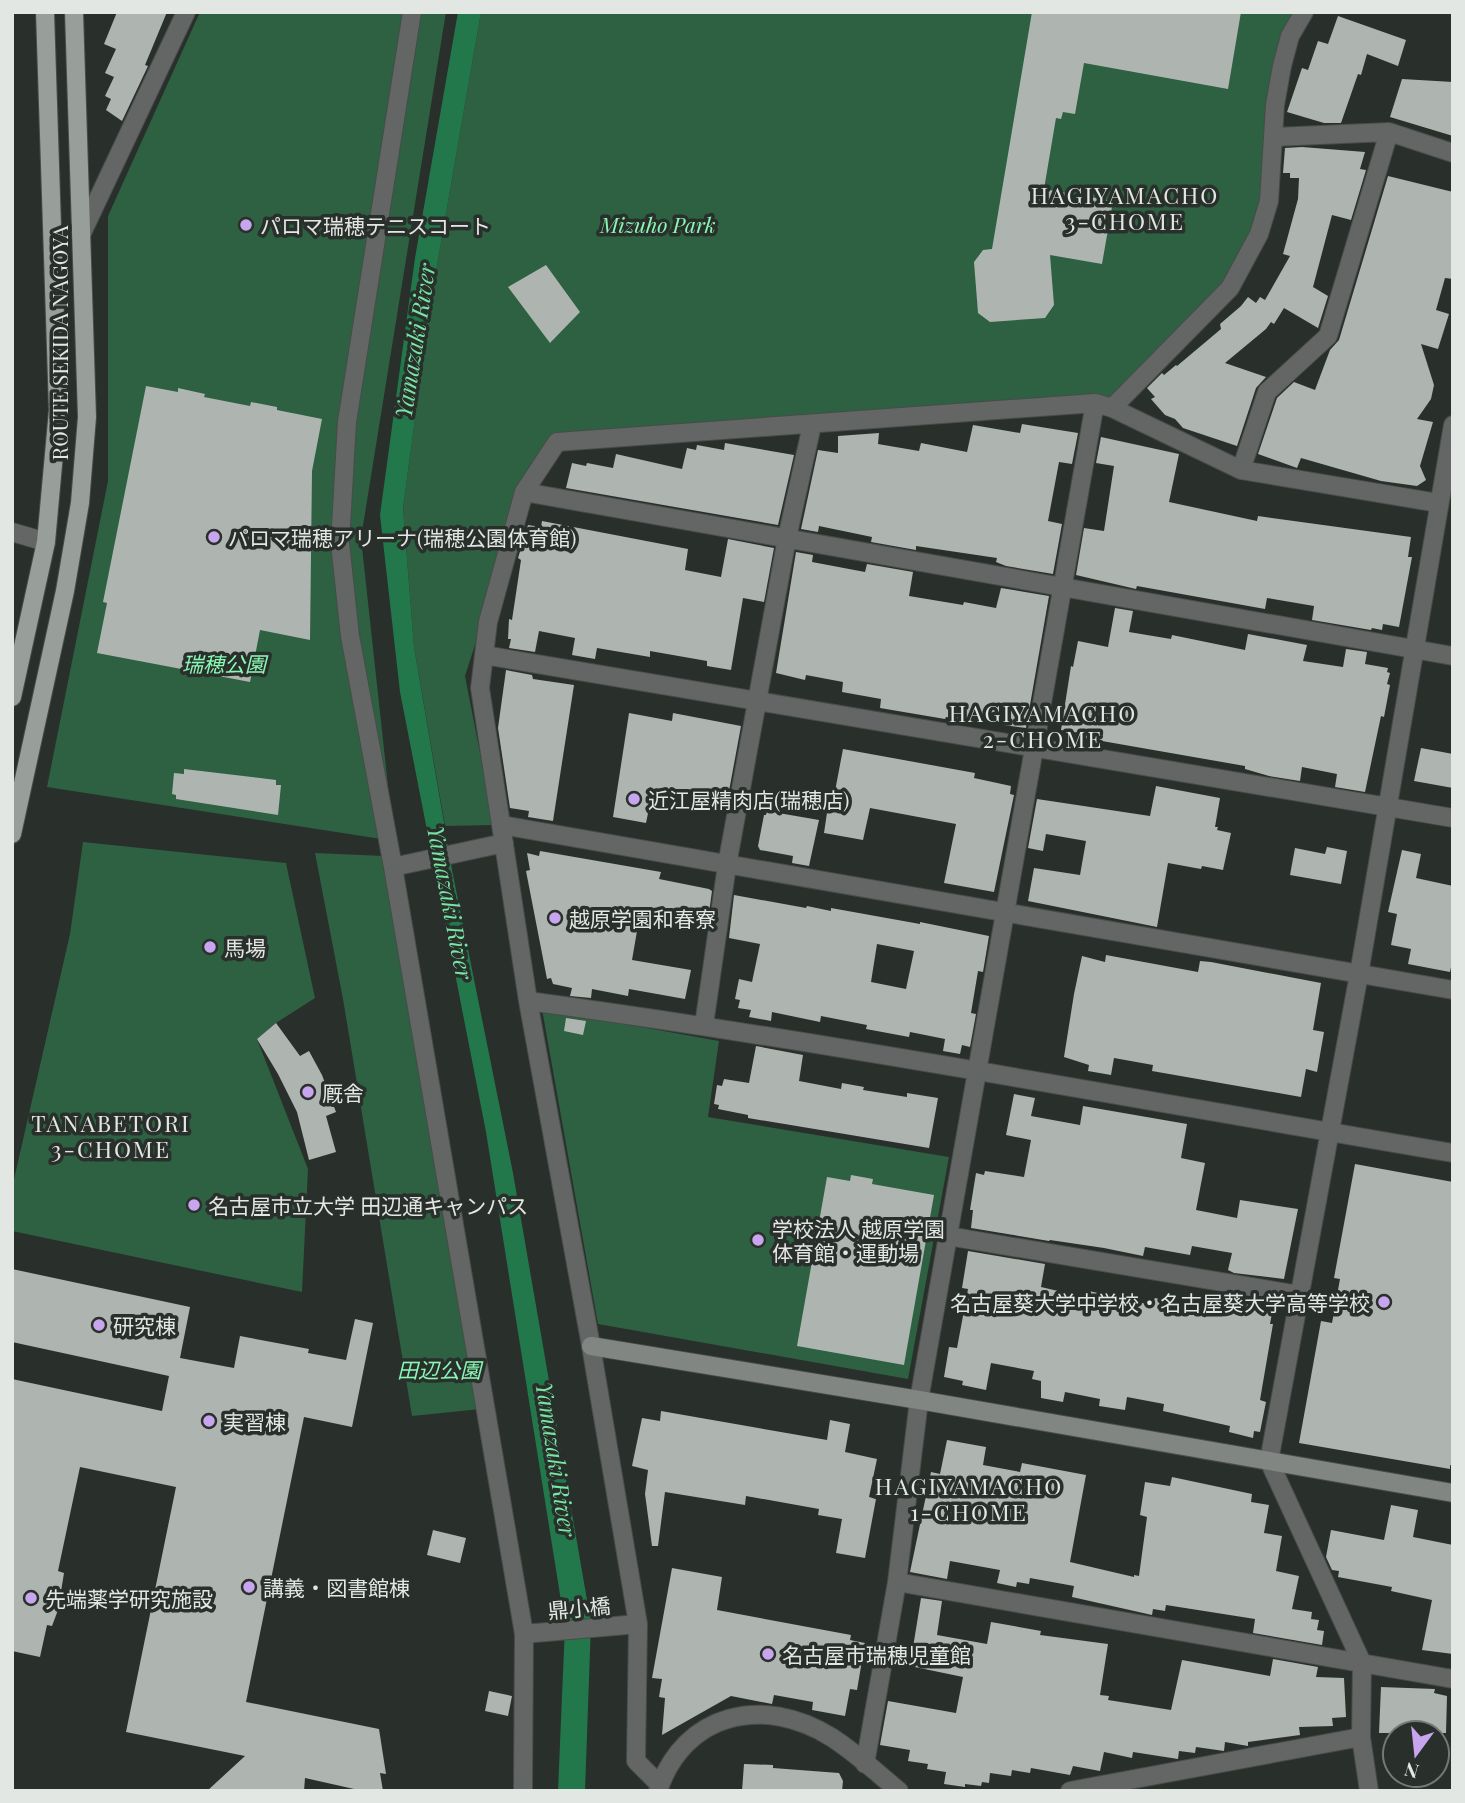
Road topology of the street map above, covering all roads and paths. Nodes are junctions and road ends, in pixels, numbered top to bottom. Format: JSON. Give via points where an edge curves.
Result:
{"nodes":[{"id":1,"x":45,"y":12,"type":"edge"},
{"id":2,"x":74,"y":12,"type":"edge"},
{"id":3,"x":186,"y":12,"type":"edge"},
{"id":4,"x":412,"y":12,"type":"edge"},
{"id":5,"x":1304,"y":12,"type":"edge"},
{"id":6,"x":1389,"y":132,"type":"junction"},
{"id":7,"x":1274,"y":137,"type":"junction"},
{"id":8,"x":1453,"y":153,"type":"edge"},
{"id":9,"x":81,"y":235,"type":"junction"},
{"id":10,"x":1103,"y":405,"type":"junction"},
{"id":11,"x":811,"y":425,"type":"junction"},
{"id":12,"x":1453,"y":425,"type":"edge"},
{"id":13,"x":1241,"y":470,"type":"junction"},
{"id":14,"x":524,"y":492,"type":"junction"},
{"id":15,"x":1444,"y":496,"type":"edge"},
{"id":16,"x":12,"y":532,"type":"edge"},
{"id":17,"x":787,"y":538,"type":"junction"},
{"id":18,"x":46,"y":542,"type":"junction"},
{"id":19,"x":1063,"y":587,"type":"junction"},
{"id":20,"x":1415,"y":649,"type":"junction"},
{"id":21,"x":484,"y":655,"type":"junction"},
{"id":22,"x":1453,"y":656,"type":"edge"},
{"id":23,"x":12,"y":697,"type":"edge"},
{"id":24,"x":758,"y":699,"type":"junction"},
{"id":25,"x":1034,"y":746,"type":"junction"},
{"id":26,"x":1388,"y":807,"type":"junction"},
{"id":27,"x":1453,"y":818,"type":"edge"},
{"id":28,"x":501,"y":825,"type":"junction"},
{"id":29,"x":12,"y":834,"type":"edge"},
{"id":30,"x":495,"y":845,"type":"junction"},
{"id":31,"x":400,"y":865,"type":"junction"},
{"id":32,"x":727,"y":865,"type":"junction"},
{"id":33,"x":1005,"y":913,"type":"junction"},
{"id":34,"x":1359,"y":974,"type":"junction"},
{"id":35,"x":1453,"y":990,"type":"edge"},
{"id":36,"x":528,"y":1001,"type":"junction"},
{"id":37,"x":704,"y":1025,"type":"junction"},
{"id":38,"x":977,"y":1069,"type":"junction"},
{"id":39,"x":1329,"y":1132,"type":"junction"},
{"id":40,"x":1453,"y":1153,"type":"edge"},
{"id":41,"x":948,"y":1236,"type":"junction"},
{"id":42,"x":1299,"y":1295,"type":"junction"},
{"id":43,"x":591,"y":1346,"type":"junction"},
{"id":44,"x":919,"y":1400,"type":"junction"},
{"id":45,"x":1269,"y":1461,"type":"junction"},
{"id":46,"x":1453,"y":1493,"type":"edge"},
{"id":47,"x":897,"y":1582,"type":"junction"},
{"id":48,"x":633,"y":1625,"type":"junction"},
{"id":49,"x":529,"y":1634,"type":"junction"},
{"id":50,"x":1362,"y":1663,"type":"junction"},
{"id":51,"x":1453,"y":1679,"type":"edge"},
{"id":52,"x":1361,"y":1737,"type":"junction"},
{"id":53,"x":865,"y":1764,"type":"junction"},
{"id":54,"x":659,"y":1788,"type":"edge"},
{"id":55,"x":1094,"y":1788,"type":"edge"},
{"id":56,"x":523,"y":1791,"type":"edge"},
{"id":57,"x":899,"y":1791,"type":"edge"},
{"id":58,"x":1070,"y":1791,"type":"edge"},
{"id":59,"x":1370,"y":1791,"type":"edge"}],
"edges":[{"from":1,"to":18,"type":"main road","name":"ROUTE SEKIDA NAGOYA","via":[[58,410]]},
{"from":2,"to":9,"type":"main road","name":"ROUTE SEKIDA NAGOYA"},
{"from":3,"to":9,"type":"street"},
{"from":4,"to":31,"type":"street","via":[[347,422],[340,542],[350,636]]},
{"from":5,"to":7,"type":"street","via":[[1290,36],[1282,66]]},
{"from":6,"to":7,"type":"street"},
{"from":6,"to":8,"type":"street"},
{"from":6,"to":13,"type":"street","via":[[1328,336],[1266,392]]},
{"from":7,"to":10,"type":"street","via":[[1269,201],[1259,234],[1230,288]]},
{"from":9,"to":29,"type":"main road","name":"ROUTE SEKIDA NAGOYA","via":[[87,417],[80,503]]},
{"from":10,"to":11,"type":"street"},
{"from":10,"to":13,"type":"street"},
{"from":10,"to":19,"type":"street"},
{"from":11,"to":14,"type":"street","via":[[557,442]]},
{"from":11,"to":17,"type":"street"},
{"from":12,"to":15,"type":"street"},
{"from":13,"to":15,"type":"street"},
{"from":14,"to":17,"type":"street"},
{"from":14,"to":21,"type":"street","via":[[488,622]]},
{"from":15,"to":20,"type":"street"},
{"from":16,"to":18,"type":"street"},
{"from":17,"to":19,"type":"street"},
{"from":17,"to":24,"type":"street"},
{"from":18,"to":23,"type":"main road","name":"ROUTE SEKIDA NAGOYA"},
{"from":19,"to":20,"type":"street"},
{"from":19,"to":25,"type":"street"},
{"from":20,"to":22,"type":"street"},
{"from":20,"to":26,"type":"street"},
{"from":21,"to":24,"type":"street"},
{"from":21,"to":28,"type":"street","via":[[480,688]]},
{"from":24,"to":25,"type":"street"},
{"from":24,"to":32,"type":"street"},
{"from":25,"to":26,"type":"street"},
{"from":25,"to":33,"type":"street"},
{"from":26,"to":27,"type":"street"},
{"from":26,"to":34,"type":"street"},
{"from":28,"to":30,"type":"street"},
{"from":28,"to":32,"type":"street"},
{"from":30,"to":31,"type":"street"},
{"from":30,"to":36,"type":"street"},
{"from":31,"to":49,"type":"street"},
{"from":32,"to":33,"type":"street"},
{"from":32,"to":37,"type":"street"},
{"from":33,"to":34,"type":"street"},
{"from":33,"to":38,"type":"street"},
{"from":34,"to":35,"type":"street"},
{"from":34,"to":39,"type":"street"},
{"from":36,"to":37,"type":"street"},
{"from":36,"to":43,"type":"street"},
{"from":37,"to":38,"type":"street"},
{"from":38,"to":39,"type":"street"},
{"from":38,"to":41,"type":"street"},
{"from":39,"to":40,"type":"street"},
{"from":39,"to":42,"type":"street"},
{"from":41,"to":42,"type":"street"},
{"from":41,"to":44,"type":"street"},
{"from":42,"to":45,"type":"street"},
{"from":43,"to":44,"type":"street"},
{"from":43,"to":48,"type":"street"},
{"from":44,"to":45,"type":"street"},
{"from":44,"to":47,"type":"street"},
{"from":45,"to":46,"type":"street"},
{"from":45,"to":50,"type":"street"},
{"from":47,"to":50,"type":"street"},
{"from":47,"to":53,"type":"street"},
{"from":48,"to":49,"type":"street","name":"鼎小橋"},
{"from":48,"to":54,"type":"street","via":[[636,1761]]},
{"from":49,"to":56,"type":"street"},
{"from":50,"to":51,"type":"street"},
{"from":50,"to":52,"type":"street"},
{"from":52,"to":55,"type":"street"},
{"from":52,"to":59,"type":"street"},
{"from":53,"to":54,"type":"street","via":[[830,1736],[799,1723],[753,1714],[728,1717],[684,1744]]},
{"from":53,"to":57,"type":"street"},
{"from":55,"to":58,"type":"street"}]}
